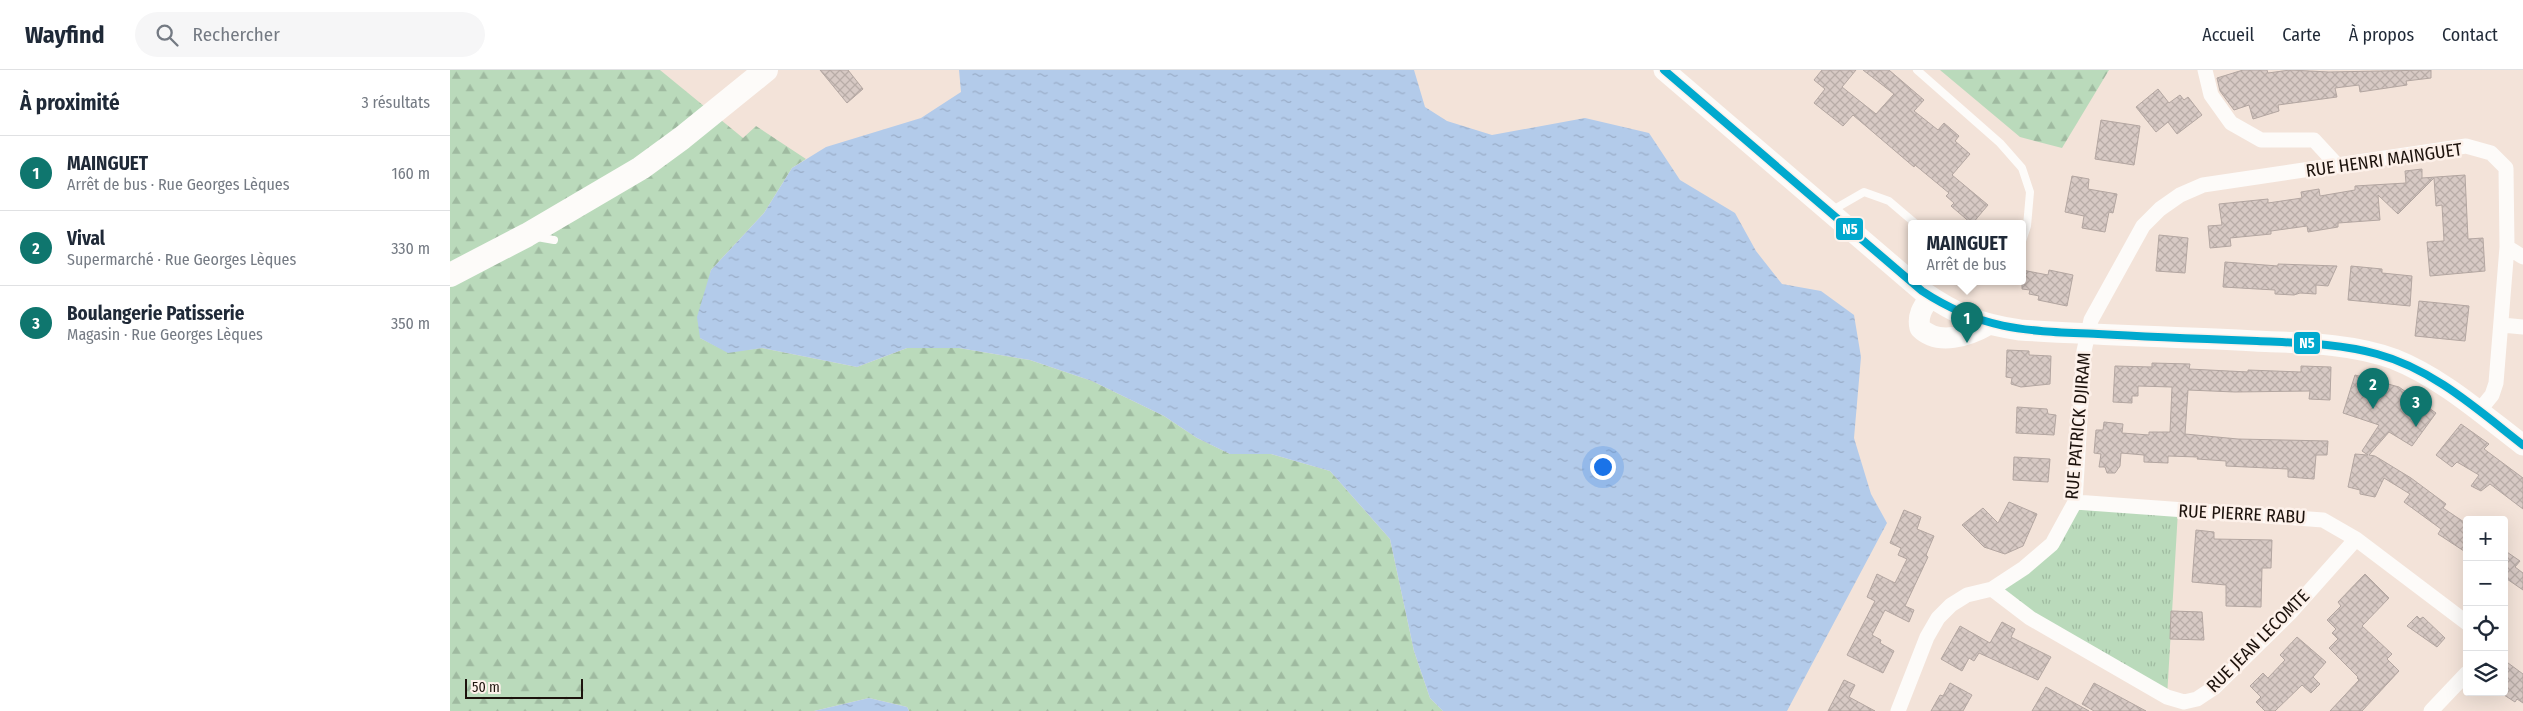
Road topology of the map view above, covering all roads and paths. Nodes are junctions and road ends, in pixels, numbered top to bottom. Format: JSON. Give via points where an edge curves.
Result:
{"nodes":[{"id":1,"x":766,"y":70,"type":"edge"},
{"id":2,"x":1664,"y":70,"type":"edge"},
{"id":3,"x":1917,"y":70,"type":"edge"},
{"id":4,"x":2205,"y":70,"type":"edge"},
{"id":5,"x":2338,"y":166,"type":"junction"},
{"id":6,"x":1829,"y":212,"type":"junction"},
{"id":7,"x":1911,"y":220,"type":"edge"},
{"id":8,"x":2026,"y":229,"type":"edge"},
{"id":9,"x":527,"y":235,"type":"junction"},
{"id":10,"x":554,"y":240,"type":"dead end"},
{"id":11,"x":2507,"y":247,"type":"junction"},
{"id":12,"x":2523,"y":257,"type":"edge"},
{"id":13,"x":450,"y":275,"type":"edge"},
{"id":14,"x":1908,"y":279,"type":"edge"},
{"id":15,"x":1915,"y":285,"type":"edge"},
{"id":16,"x":1930,"y":298,"type":"junction"},
{"id":17,"x":1988,"y":325,"type":"junction"},
{"id":18,"x":2502,"y":325,"type":"junction"},
{"id":19,"x":2523,"y":327,"type":"edge"},
{"id":20,"x":2087,"y":334,"type":"junction"},
{"id":21,"x":2479,"y":412,"type":"junction"},
{"id":22,"x":2523,"y":445,"type":"edge"},
{"id":23,"x":2075,"y":502,"type":"junction"},
{"id":24,"x":2356,"y":539,"type":"junction"},
{"id":25,"x":1992,"y":589,"type":"junction"},
{"id":26,"x":2463,"y":620,"type":"edge"},
{"id":27,"x":2463,"y":677,"type":"edge"},
{"id":28,"x":1898,"y":711,"type":"edge"},
{"id":29,"x":2431,"y":711,"type":"edge"}],
"edges":[{"from":1,"to":9,"type":"main road","via":[[641,168]]},
{"from":2,"to":6,"type":"main road"},
{"from":3,"to":8,"type":"lane","via":[[2000,143],[2022,168],[2030,192]]},
{"from":4,"to":5,"type":"street","via":[[2212,95],[2231,123],[2262,140],[2314,140]]},
{"from":5,"to":11,"type":"street","name":"RUE HENRI MAINGUET","via":[[2466,146],[2490,153],[2506,168]]},
{"from":5,"to":20,"type":"street","name":"RUE HENRI MAINGUET","via":[[2203,185],[2160,209],[2143,226]]},
{"from":6,"to":7,"type":"lane","via":[[1864,192],[1889,201]]},
{"from":6,"to":14,"type":"main road"},
{"from":9,"to":10,"type":"lane"},
{"from":9,"to":13,"type":"main road"},
{"from":11,"to":12,"type":"street"},
{"from":11,"to":18,"type":"street","name":"RUE HENRI MAINGUET"},
{"from":15,"to":16,"type":"main road"},
{"from":16,"to":17,"type":"main road"},
{"from":16,"to":17,"type":"main road","via":[[1919,317],[1920,328],[1930,336],[1960,336]]},
{"from":17,"to":20,"type":"main road"},
{"from":18,"to":19,"type":"street"},
{"from":18,"to":21,"type":"street","name":"RUE HENRI MAINGUET","via":[[2495,388]]},
{"from":20,"to":21,"type":"main road","via":[[2250,340],[2352,348],[2420,371]]},
{"from":20,"to":23,"type":"street","name":"RUE PATRICK DJIRAM"},
{"from":21,"to":22,"type":"main road"},
{"from":23,"to":24,"type":"street","name":"RUE PIERRE RABU","via":[[2303,517],[2323,520]]},
{"from":23,"to":25,"type":"street","name":"RUE PATRICK DJIRAM","via":[[2052,544]]},
{"from":24,"to":25,"type":"street","name":"RUE JEAN LECOMTE","via":[[2290,613],[2215,687],[2197,699],[2184,702],[2168,697],[2030,618]]},
{"from":24,"to":26,"type":"street","name":"RUE PIERRE RABU"},
{"from":25,"to":28,"type":"street","name":"RUE PATRICK DJIRAM","via":[[1967,595],[1938,618],[1927,637]]},
{"from":27,"to":29,"type":"street"}]}
